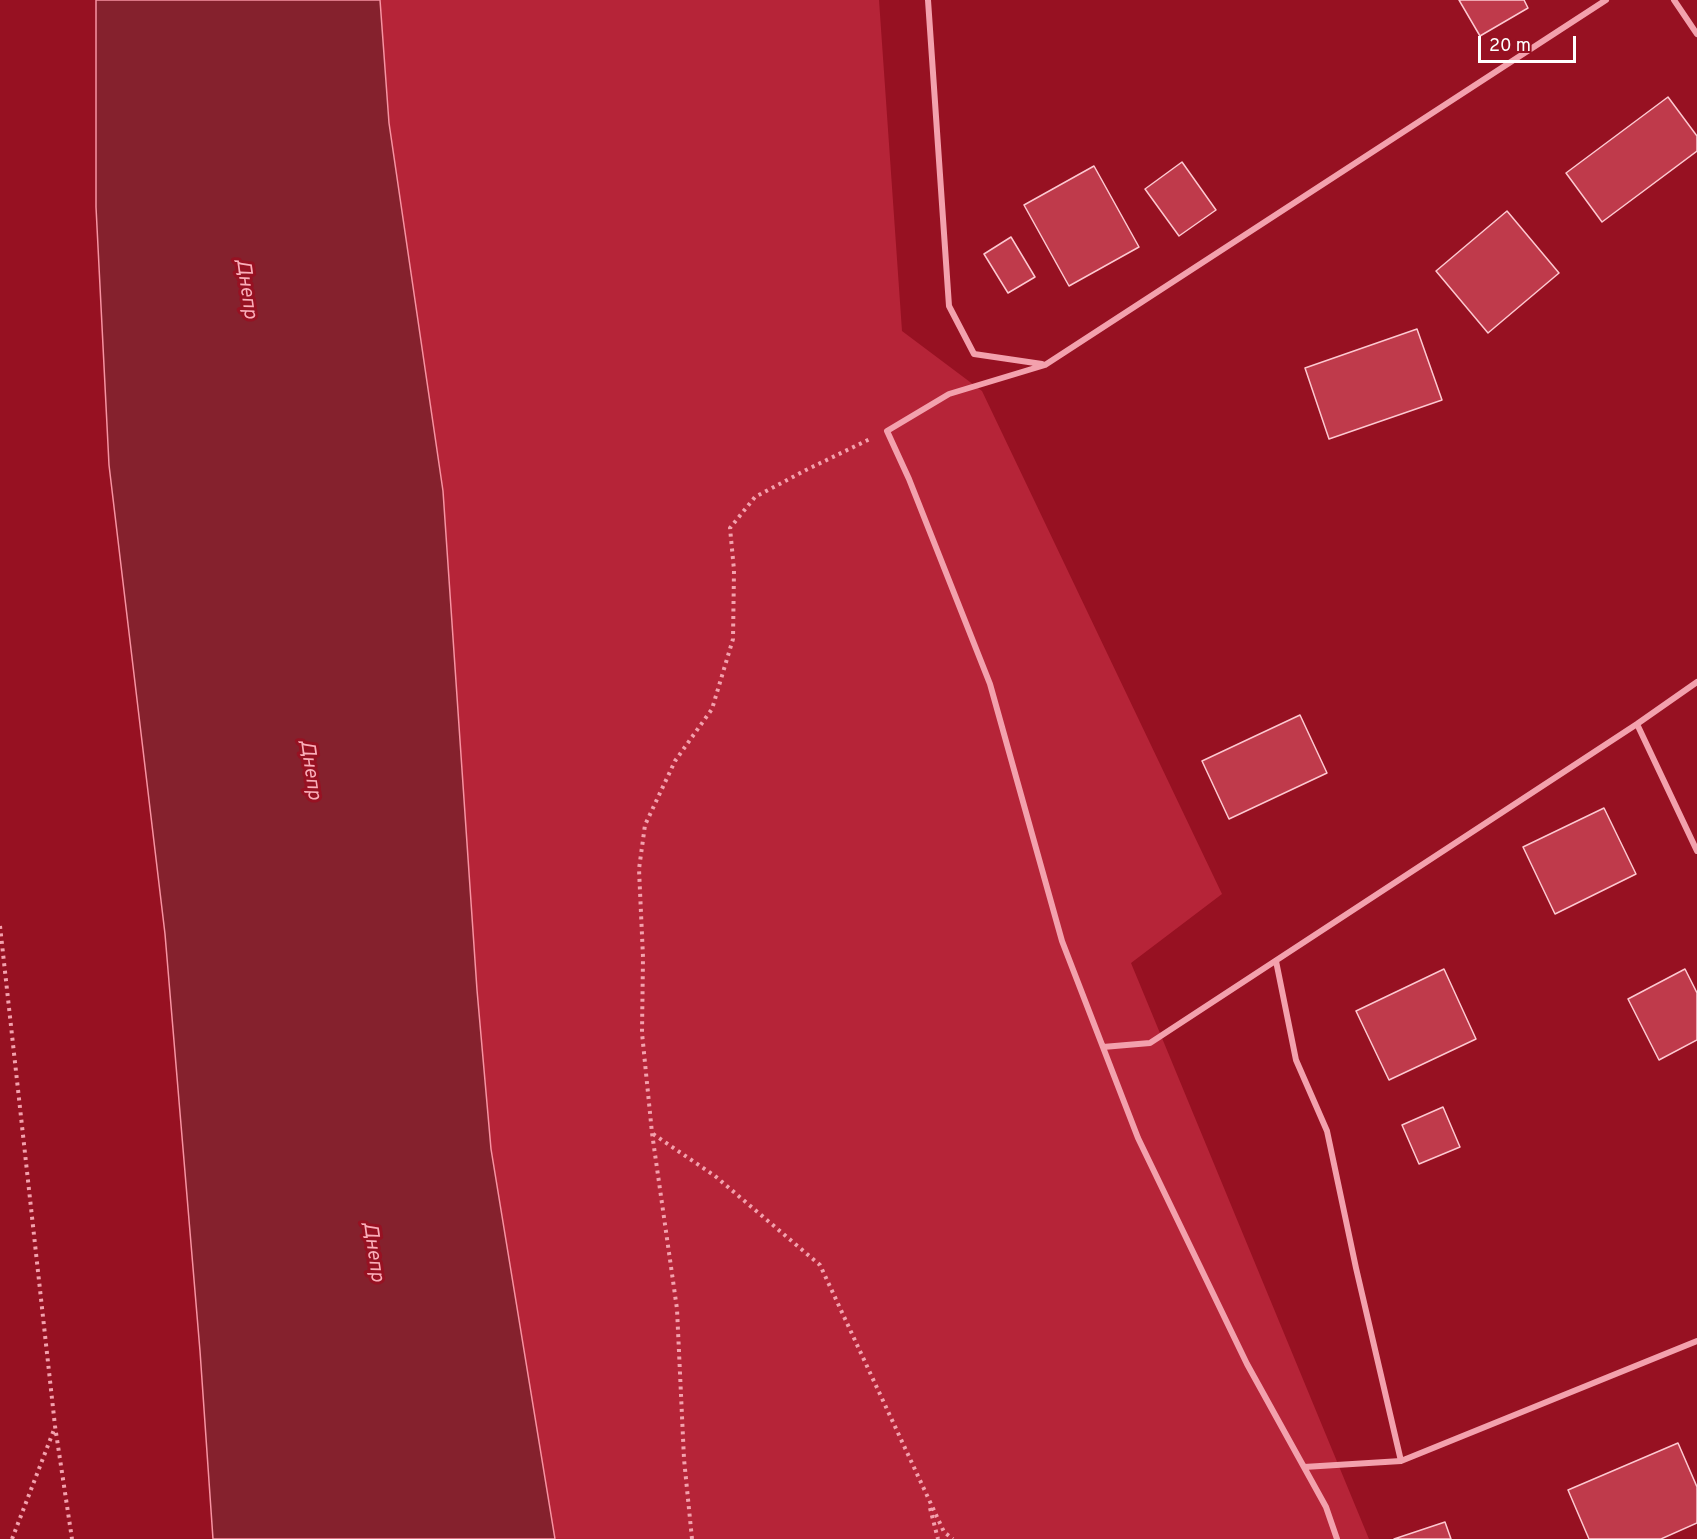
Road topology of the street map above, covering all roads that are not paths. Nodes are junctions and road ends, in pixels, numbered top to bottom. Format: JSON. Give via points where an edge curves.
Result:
{"nodes":[{"id":1,"x":928,"y":0,"type":"edge"},
{"id":2,"x":1606,"y":0,"type":"edge"},
{"id":3,"x":1674,"y":0,"type":"edge"},
{"id":4,"x":1697,"y":34,"type":"edge"},
{"id":5,"x":1045,"y":365,"type":"junction"},
{"id":6,"x":1697,"y":682,"type":"edge"},
{"id":7,"x":1637,"y":724,"type":"junction"},
{"id":8,"x":1697,"y":851,"type":"edge"},
{"id":9,"x":1276,"y":961,"type":"junction"},
{"id":10,"x":1103,"y":1047,"type":"junction"},
{"id":11,"x":1697,"y":1341,"type":"edge"},
{"id":12,"x":1401,"y":1461,"type":"junction"},
{"id":13,"x":1304,"y":1467,"type":"junction"},
{"id":14,"x":1337,"y":1539,"type":"edge"}],
"edges":[{"from":1,"to":5,"type":"street","via":[[949,306],[974,354]]},
{"from":2,"to":5,"type":"street"},
{"from":3,"to":4,"type":"street"},
{"from":5,"to":10,"type":"street","via":[[949,394],[887,431],[990,684],[1062,941]]},
{"from":6,"to":7,"type":"street"},
{"from":7,"to":8,"type":"street"},
{"from":7,"to":9,"type":"street"},
{"from":9,"to":10,"type":"street","via":[[1150,1043]]},
{"from":9,"to":12,"type":"street","via":[[1296,1060],[1328,1131]]},
{"from":10,"to":13,"type":"street","via":[[1138,1138],[1247,1364]]},
{"from":11,"to":12,"type":"street"},
{"from":12,"to":13,"type":"street"},
{"from":13,"to":14,"type":"street","via":[[1326,1507]]}]}
